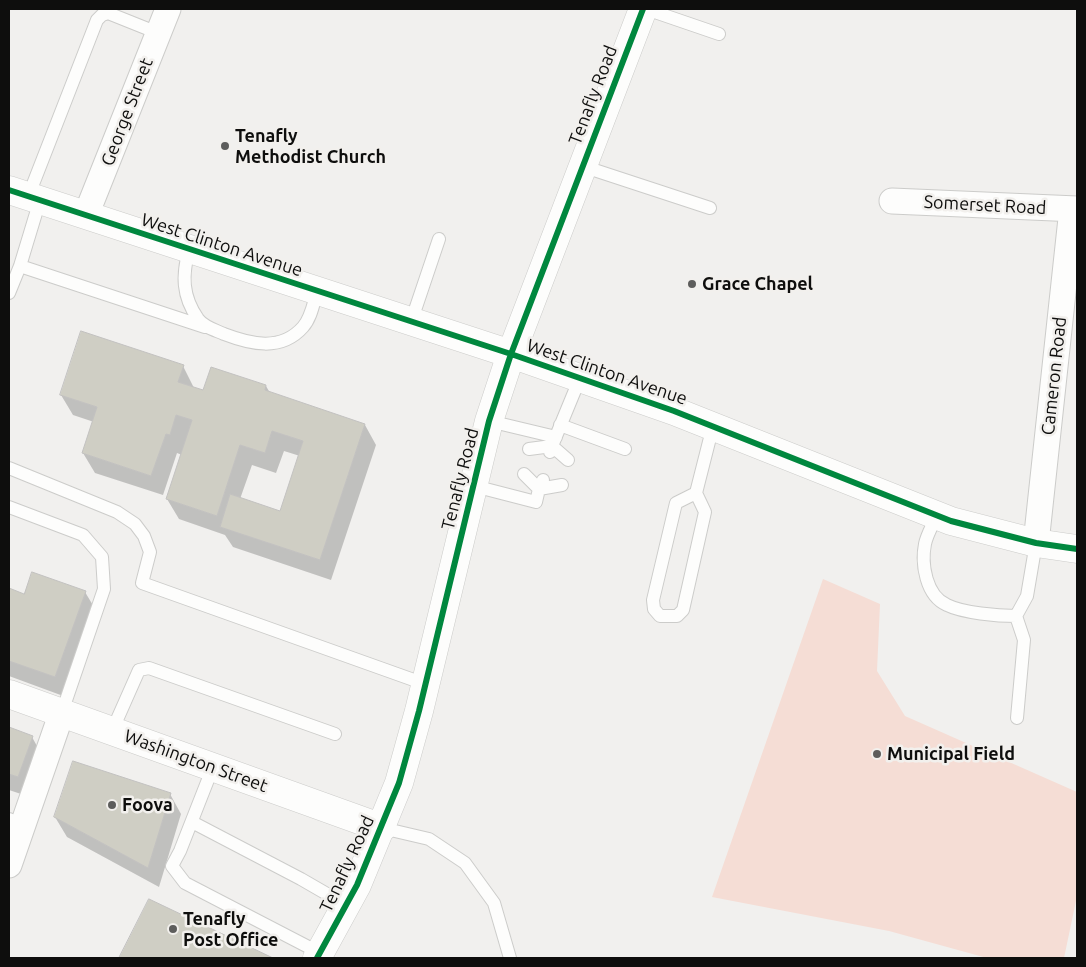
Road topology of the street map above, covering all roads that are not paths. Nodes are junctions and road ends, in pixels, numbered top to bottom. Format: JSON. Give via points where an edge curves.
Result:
{"nodes":[{"id":1,"x":168,"y":9,"type":"edge"},
{"id":2,"x":645,"y":9,"type":"edge"},
{"id":3,"x":158,"y":33,"type":"junction"},
{"id":4,"x":719,"y":34,"type":"dead end"},
{"id":5,"x":582,"y":166,"type":"junction"},
{"id":6,"x":26,"y":196,"type":"edge"},
{"id":7,"x":892,"y":201,"type":"dead end"},
{"id":8,"x":710,"y":208,"type":"dead end"},
{"id":9,"x":1075,"y":209,"type":"edge"},
{"id":10,"x":86,"y":215,"type":"junction"},
{"id":11,"x":439,"y":238,"type":"dead end"},
{"id":12,"x":189,"y":250,"type":"junction"},
{"id":13,"x":20,"y":266,"type":"junction"},
{"id":14,"x":317,"y":292,"type":"junction"},
{"id":15,"x":9,"y":293,"type":"edge"},
{"id":16,"x":411,"y":322,"type":"junction"},
{"id":17,"x":208,"y":328,"type":"junction"},
{"id":18,"x":511,"y":354,"type":"junction"},
{"id":19,"x":580,"y":378,"type":"junction"},
{"id":20,"x":490,"y":421,"type":"junction"},
{"id":21,"x":713,"y":426,"type":"junction"},
{"id":22,"x":554,"y":441,"type":"junction"},
{"id":23,"x":625,"y":449,"type":"dead end"},
{"id":24,"x":529,"y":450,"type":"dead end"},
{"id":25,"x":568,"y":460,"type":"dead end"},
{"id":26,"x":9,"y":468,"type":"edge"},
{"id":27,"x":524,"y":474,"type":"dead end"},
{"id":28,"x":541,"y":485,"type":"junction"},
{"id":29,"x":562,"y":485,"type":"dead end"},
{"id":30,"x":474,"y":486,"type":"junction"},
{"id":31,"x":696,"y":493,"type":"junction"},
{"id":32,"x":9,"y":506,"type":"edge"},
{"id":33,"x":937,"y":515,"type":"junction"},
{"id":34,"x":1036,"y":543,"type":"junction"},
{"id":35,"x":1077,"y":549,"type":"edge"},
{"id":36,"x":1016,"y":616,"type":"junction"},
{"id":37,"x":425,"y":684,"type":"junction"},
{"id":38,"x":9,"y":694,"type":"edge"},
{"id":39,"x":62,"y":712,"type":"junction"},
{"id":40,"x":1017,"y":718,"type":"dead end"},
{"id":41,"x":112,"y":731,"type":"junction"},
{"id":42,"x":335,"y":734,"type":"dead end"},
{"id":43,"x":213,"y":767,"type":"junction"},
{"id":44,"x":16,"y":822,"type":"edge"},
{"id":45,"x":192,"y":822,"type":"junction"},
{"id":46,"x":382,"y":828,"type":"junction"},
{"id":47,"x":9,"y":865,"type":"edge"},
{"id":48,"x":346,"y":905,"type":"junction"},
{"id":49,"x":318,"y":956,"type":"edge"},
{"id":50,"x":510,"y":958,"type":"edge"}],
"edges":[{"from":1,"to":3,"type":"street","name":"George Street"},
{"from":2,"to":4,"type":"lane"},
{"from":2,"to":5,"type":"street","name":"Tenafly Road"},
{"from":3,"to":6,"type":"lane","via":[[108,13],[102,15]]},
{"from":3,"to":10,"type":"street","name":"George Street"},
{"from":5,"to":8,"type":"lane"},
{"from":5,"to":18,"type":"street","name":"Tenafly Road"},
{"from":6,"to":10,"type":"street","name":"West Clinton Avenue"},
{"from":6,"to":13,"type":"lane"},
{"from":7,"to":9,"type":"street","name":"Somerset Road"},
{"from":9,"to":34,"type":"street","name":"Cameron Road"},
{"from":10,"to":12,"type":"street","name":"West Clinton Avenue"},
{"from":11,"to":16,"type":"lane"},
{"from":12,"to":14,"type":"street","name":"West Clinton Avenue"},
{"from":12,"to":17,"type":"lane","via":[[184,271],[186,295],[199,321]]},
{"from":13,"to":15,"type":"lane"},
{"from":13,"to":17,"type":"lane"},
{"from":14,"to":16,"type":"street","name":"West Clinton Avenue"},
{"from":14,"to":17,"type":"lane","via":[[304,326],[285,340],[249,343]]},
{"from":16,"to":18,"type":"street","name":"West Clinton Avenue"},
{"from":18,"to":19,"type":"street","name":"West Clinton Avenue"},
{"from":18,"to":20,"type":"street","name":"Tenafly Road"},
{"from":19,"to":21,"type":"street","name":"West Clinton Avenue"},
{"from":19,"to":22,"type":"lane"},
{"from":20,"to":22,"type":"lane"},
{"from":20,"to":30,"type":"street","name":"Tenafly Road"},
{"from":21,"to":31,"type":"lane"},
{"from":21,"to":33,"type":"street","name":"West Clinton Avenue"},
{"from":22,"to":23,"type":"lane"},
{"from":22,"to":24,"type":"lane"},
{"from":22,"to":25,"type":"lane"},
{"from":26,"to":37,"type":"lane","via":[[117,512],[135,524],[150,552],[142,583]]},
{"from":27,"to":28,"type":"lane"},
{"from":28,"to":29,"type":"lane"},
{"from":28,"to":30,"type":"lane","via":[[536,502]]},
{"from":30,"to":37,"type":"street","name":"Tenafly Road"},
{"from":31,"to":31,"type":"lane","via":[[676,503],[652,600],[654,610],[660,616],[677,616],[683,610],[705,512]]},
{"from":32,"to":39,"type":"lane","via":[[83,535],[102,556],[104,589]]},
{"from":33,"to":34,"type":"street","name":"West Clinton Avenue","via":[[984,532]]},
{"from":33,"to":36,"type":"lane","via":[[925,543],[923,560],[933,593],[946,605],[995,616]]},
{"from":34,"to":35,"type":"street","name":"West Clinton Avenue"},
{"from":34,"to":36,"type":"lane","via":[[1027,596]]},
{"from":36,"to":40,"type":"lane","via":[[1024,640]]},
{"from":37,"to":46,"type":"street","name":"Tenafly Road","via":[[399,784]]},
{"from":38,"to":39,"type":"street","name":"Washington Street"},
{"from":39,"to":41,"type":"street","name":"Washington Street"},
{"from":39,"to":44,"type":"street"},
{"from":41,"to":42,"type":"lane","via":[[139,670],[149,668]]},
{"from":41,"to":43,"type":"street","name":"Washington Street"},
{"from":43,"to":45,"type":"lane"},
{"from":43,"to":46,"type":"street","name":"Washington Street"},
{"from":44,"to":47,"type":"street"},
{"from":45,"to":48,"type":"lane"},
{"from":45,"to":49,"type":"lane","via":[[172,866],[185,883]]},
{"from":46,"to":48,"type":"street","name":"Tenafly Road"},
{"from":46,"to":50,"type":"lane","via":[[429,840],[465,863],[494,903]]},
{"from":48,"to":49,"type":"street","name":"Tenafly Road"}]}
